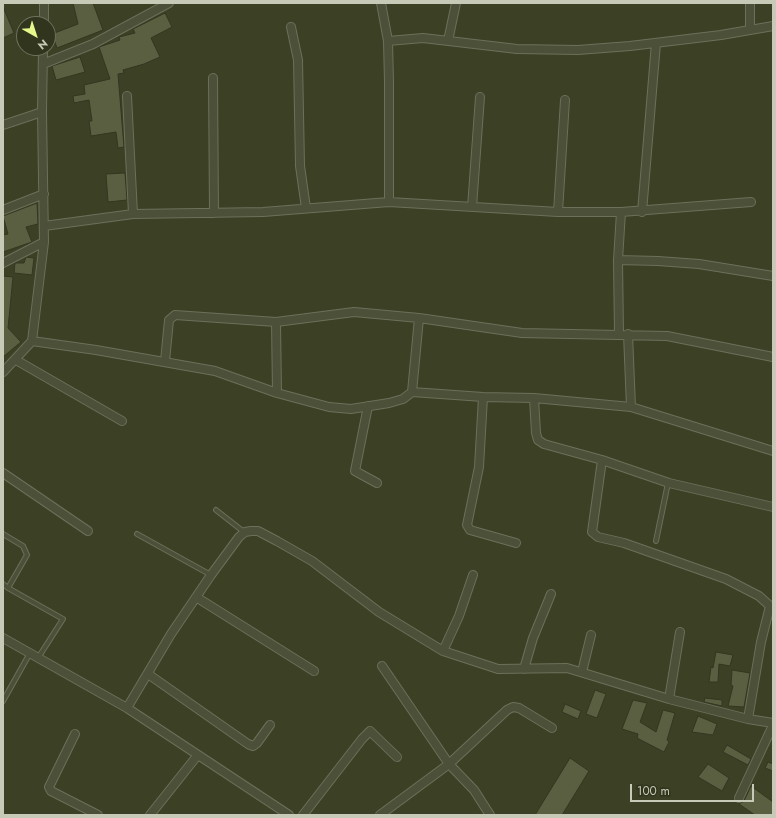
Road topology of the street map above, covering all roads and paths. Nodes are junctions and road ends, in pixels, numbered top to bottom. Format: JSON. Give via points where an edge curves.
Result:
{"nodes":[{"id":1,"x":44,"y":3,"type":"edge"},
{"id":2,"x":169,"y":3,"type":"edge"},
{"id":3,"x":381,"y":3,"type":"edge"},
{"id":4,"x":456,"y":3,"type":"edge"},
{"id":5,"x":750,"y":3,"type":"edge"},
{"id":6,"x":44,"y":16,"type":"edge"},
{"id":7,"x":773,"y":26,"type":"edge"},
{"id":8,"x":291,"y":27,"type":"dead end"},
{"id":9,"x":750,"y":30,"type":"junction"},
{"id":10,"x":388,"y":41,"type":"junction"},
{"id":11,"x":448,"y":41,"type":"junction"},
{"id":12,"x":656,"y":43,"type":"junction"},
{"id":13,"x":43,"y":56,"type":"edge"},
{"id":14,"x":43,"y":64,"type":"junction"},
{"id":15,"x":213,"y":78,"type":"dead end"},
{"id":16,"x":127,"y":96,"type":"dead end"},
{"id":17,"x":480,"y":97,"type":"dead end"},
{"id":18,"x":565,"y":100,"type":"dead end"},
{"id":19,"x":42,"y":112,"type":"junction"},
{"id":20,"x":3,"y":125,"type":"edge"},
{"id":21,"x":44,"y":194,"type":"junction"},
{"id":22,"x":389,"y":202,"type":"junction"},
{"id":23,"x":751,"y":202,"type":"dead end"},
{"id":24,"x":472,"y":207,"type":"junction"},
{"id":25,"x":306,"y":208,"type":"junction"},
{"id":26,"x":3,"y":210,"type":"edge"},
{"id":27,"x":214,"y":212,"type":"junction"},
{"id":28,"x":558,"y":212,"type":"junction"},
{"id":29,"x":621,"y":212,"type":"junction"},
{"id":30,"x":642,"y":212,"type":"junction"},
{"id":31,"x":133,"y":214,"type":"junction"},
{"id":32,"x":44,"y":226,"type":"junction"},
{"id":33,"x":44,"y":242,"type":"junction"},
{"id":34,"x":618,"y":260,"type":"junction"},
{"id":35,"x":3,"y":263,"type":"edge"},
{"id":36,"x":773,"y":276,"type":"edge"},
{"id":37,"x":419,"y":318,"type":"junction"},
{"id":38,"x":276,"y":322,"type":"junction"},
{"id":39,"x":619,"y":334,"type":"junction"},
{"id":40,"x":628,"y":334,"type":"junction"},
{"id":41,"x":32,"y":340,"type":"junction"},
{"id":42,"x":773,"y":357,"type":"edge"},
{"id":43,"x":16,"y":360,"type":"junction"},
{"id":44,"x":165,"y":361,"type":"junction"},
{"id":45,"x":3,"y":372,"type":"edge"},
{"id":46,"x":412,"y":392,"type":"junction"},
{"id":47,"x":277,"y":393,"type":"junction"},
{"id":48,"x":483,"y":397,"type":"junction"},
{"id":49,"x":534,"y":398,"type":"junction"},
{"id":50,"x":368,"y":406,"type":"junction"},
{"id":51,"x":631,"y":407,"type":"junction"},
{"id":52,"x":122,"y":422,"type":"dead end"},
{"id":53,"x":773,"y":451,"type":"edge"},
{"id":54,"x":602,"y":460,"type":"junction"},
{"id":55,"x":3,"y":473,"type":"edge"},
{"id":56,"x":377,"y":483,"type":"dead end"},
{"id":57,"x":669,"y":483,"type":"junction"},
{"id":58,"x":773,"y":507,"type":"edge"},
{"id":59,"x":216,"y":510,"type":"dead end"},
{"id":60,"x":88,"y":530,"type":"dead end"},
{"id":61,"x":245,"y":532,"type":"junction"},
{"id":62,"x":3,"y":534,"type":"edge"},
{"id":63,"x":137,"y":534,"type":"dead end"},
{"id":64,"x":656,"y":541,"type":"dead end"},
{"id":65,"x":516,"y":543,"type":"dead end"},
{"id":66,"x":211,"y":575,"type":"junction"},
{"id":67,"x":473,"y":575,"type":"dead end"},
{"id":68,"x":3,"y":584,"type":"edge"},
{"id":69,"x":8,"y":588,"type":"junction"},
{"id":70,"x":551,"y":594,"type":"dead end"},
{"id":71,"x":196,"y":597,"type":"junction"},
{"id":72,"x":772,"y":606,"type":"edge"},
{"id":73,"x":680,"y":632,"type":"dead end"},
{"id":74,"x":591,"y":635,"type":"dead end"},
{"id":75,"x":3,"y":638,"type":"edge"},
{"id":76,"x":443,"y":651,"type":"junction"},
{"id":77,"x":30,"y":653,"type":"junction"},
{"id":78,"x":38,"y":658,"type":"junction"},
{"id":79,"x":382,"y":666,"type":"dead end"},
{"id":80,"x":524,"y":669,"type":"junction"},
{"id":81,"x":314,"y":671,"type":"dead end"},
{"id":82,"x":582,"y":672,"type":"junction"},
{"id":83,"x":148,"y":674,"type":"junction"},
{"id":84,"x":669,"y":699,"type":"junction"},
{"id":85,"x":3,"y":701,"type":"edge"},
{"id":86,"x":127,"y":708,"type":"junction"},
{"id":87,"x":748,"y":719,"type":"junction"},
{"id":88,"x":773,"y":724,"type":"edge"},
{"id":89,"x":270,"y":725,"type":"dead end"},
{"id":90,"x":552,"y":728,"type":"dead end"},
{"id":91,"x":75,"y":734,"type":"dead end"},
{"id":92,"x":197,"y":756,"type":"junction"},
{"id":93,"x":397,"y":757,"type":"dead end"},
{"id":94,"x":449,"y":764,"type":"junction"},
{"id":95,"x":739,"y":798,"type":"dead end"},
{"id":96,"x":98,"y":815,"type":"edge"},
{"id":97,"x":150,"y":815,"type":"edge"},
{"id":98,"x":289,"y":815,"type":"edge"},
{"id":99,"x":304,"y":815,"type":"edge"},
{"id":100,"x":380,"y":815,"type":"edge"},
{"id":101,"x":490,"y":815,"type":"edge"}],
"edges":[{"from":1,"to":6,"type":"street"},
{"from":2,"to":14,"type":"street","via":[[93,44]]},
{"from":3,"to":10,"type":"street"},
{"from":4,"to":11,"type":"street"},
{"from":5,"to":9,"type":"street"},
{"from":7,"to":9,"type":"street"},
{"from":8,"to":25,"type":"street","via":[[298,60],[300,166]]},
{"from":9,"to":12,"type":"street"},
{"from":10,"to":11,"type":"street","via":[[423,38]]},
{"from":10,"to":22,"type":"street"},
{"from":11,"to":12,"type":"street","via":[[517,49],[578,50]]},
{"from":12,"to":30,"type":"street"},
{"from":13,"to":14,"type":"street"},
{"from":14,"to":19,"type":"street"},
{"from":15,"to":27,"type":"street"},
{"from":16,"to":31,"type":"street"},
{"from":17,"to":24,"type":"street"},
{"from":18,"to":28,"type":"street"},
{"from":19,"to":20,"type":"street"},
{"from":19,"to":21,"type":"street"},
{"from":21,"to":26,"type":"street"},
{"from":21,"to":32,"type":"street"},
{"from":22,"to":24,"type":"street"},
{"from":22,"to":25,"type":"street"},
{"from":23,"to":30,"type":"street"},
{"from":24,"to":28,"type":"street"},
{"from":25,"to":27,"type":"street","via":[[263,212]]},
{"from":27,"to":31,"type":"street"},
{"from":28,"to":29,"type":"street"},
{"from":29,"to":30,"type":"street"},
{"from":29,"to":34,"type":"street"},
{"from":31,"to":32,"type":"street"},
{"from":32,"to":33,"type":"street"},
{"from":33,"to":35,"type":"street"},
{"from":33,"to":41,"type":"street"},
{"from":34,"to":36,"type":"street","via":[[699,264]]},
{"from":34,"to":39,"type":"street"},
{"from":37,"to":38,"type":"street","via":[[354,312]]},
{"from":37,"to":39,"type":"street","via":[[522,333]]},
{"from":37,"to":46,"type":"street"},
{"from":38,"to":44,"type":"street","via":[[175,315],[170,320]]},
{"from":38,"to":47,"type":"street"},
{"from":39,"to":40,"type":"street"},
{"from":40,"to":42,"type":"street","via":[[667,336]]},
{"from":40,"to":51,"type":"street"},
{"from":41,"to":43,"type":"street"},
{"from":41,"to":44,"type":"street"},
{"from":43,"to":45,"type":"street"},
{"from":43,"to":52,"type":"street"},
{"from":44,"to":47,"type":"street","via":[[215,371]]},
{"from":46,"to":48,"type":"street"},
{"from":46,"to":50,"type":"street","via":[[403,399]]},
{"from":47,"to":50,"type":"street","via":[[328,407]]},
{"from":48,"to":49,"type":"street"},
{"from":48,"to":65,"type":"street","via":[[479,467],[467,525],[470,530]]},
{"from":49,"to":51,"type":"street"},
{"from":49,"to":54,"type":"street","via":[[538,440],[544,444]]},
{"from":50,"to":56,"type":"street","via":[[355,471]]},
{"from":51,"to":53,"type":"street"},
{"from":54,"to":57,"type":"street"},
{"from":54,"to":72,"type":"street","via":[[592,532],[598,537],[624,543],[726,579],[759,596]]},
{"from":55,"to":60,"type":"street"},
{"from":57,"to":58,"type":"street"},
{"from":57,"to":64,"type":"lane"},
{"from":59,"to":61,"type":"lane"},
{"from":61,"to":66,"type":"street"},
{"from":61,"to":76,"type":"street","via":[[258,532],[312,561],[379,612]]},
{"from":62,"to":69,"type":"lane","via":[[27,550],[27,555]]},
{"from":63,"to":66,"type":"lane"},
{"from":66,"to":71,"type":"street"},
{"from":67,"to":76,"type":"street","via":[[459,616]]},
{"from":68,"to":69,"type":"lane"},
{"from":69,"to":78,"type":"lane","via":[[63,619]]},
{"from":70,"to":80,"type":"street","via":[[532,638]]},
{"from":71,"to":81,"type":"street"},
{"from":71,"to":83,"type":"street"},
{"from":72,"to":87,"type":"street","via":[[761,642]]},
{"from":73,"to":84,"type":"street"},
{"from":74,"to":82,"type":"street"},
{"from":75,"to":77,"type":"street"},
{"from":76,"to":80,"type":"street","via":[[498,669]]},
{"from":77,"to":78,"type":"street"},
{"from":77,"to":85,"type":"lane"},
{"from":78,"to":86,"type":"street"},
{"from":79,"to":94,"type":"street"},
{"from":80,"to":82,"type":"street","via":[[567,668]]},
{"from":82,"to":84,"type":"street"},
{"from":83,"to":86,"type":"street"},
{"from":83,"to":89,"type":"street","via":[[248,744],[253,746],[257,743]]},
{"from":84,"to":87,"type":"street"},
{"from":86,"to":92,"type":"street"},
{"from":87,"to":88,"type":"street"},
{"from":88,"to":95,"type":"street"},
{"from":90,"to":94,"type":"street","via":[[513,707]]},
{"from":91,"to":96,"type":"street","via":[[49,787]]},
{"from":92,"to":97,"type":"street"},
{"from":92,"to":98,"type":"street"},
{"from":93,"to":99,"type":"street","via":[[370,731]]},
{"from":94,"to":100,"type":"street"},
{"from":94,"to":101,"type":"street","via":[[474,790]]}]}
